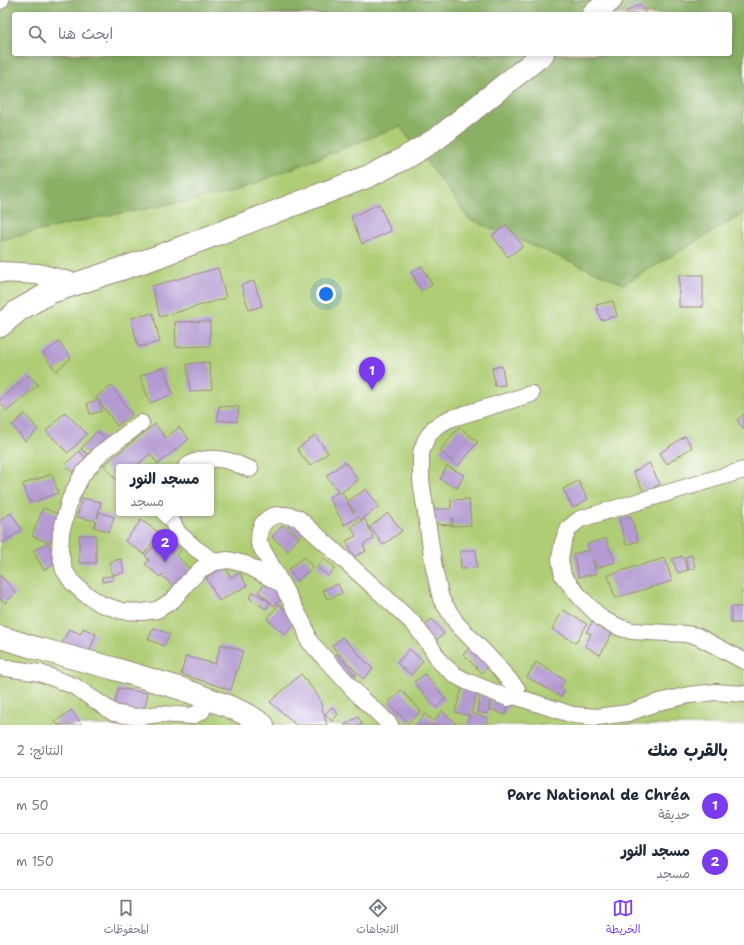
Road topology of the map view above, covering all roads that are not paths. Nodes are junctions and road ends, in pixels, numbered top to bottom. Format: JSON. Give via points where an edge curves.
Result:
{"nodes":[{"id":1,"x":611,"y":0,"type":"edge"},
{"id":2,"x":596,"y":12,"type":"edge"},
{"id":3,"x":540,"y":56,"type":"edge"},
{"id":4,"x":0,"y":272,"type":"edge"},
{"id":5,"x":76,"y":284,"type":"junction"},
{"id":6,"x":0,"y":326,"type":"edge"},
{"id":7,"x":531,"y":394,"type":"dead end"},
{"id":8,"x":141,"y":423,"type":"dead end"},
{"id":9,"x":190,"y":464,"type":"edge"},
{"id":10,"x":250,"y":469,"type":"dead end"},
{"id":11,"x":744,"y":470,"type":"edge"},
{"id":12,"x":170,"y":516,"type":"edge"},
{"id":13,"x":215,"y":562,"type":"junction"},
{"id":14,"x":281,"y":585,"type":"junction"},
{"id":15,"x":0,"y":637,"type":"edge"},
{"id":16,"x":744,"y":661,"type":"edge"},
{"id":17,"x":0,"y":667,"type":"edge"},
{"id":18,"x":744,"y":694,"type":"edge"},
{"id":19,"x":514,"y":696,"type":"junction"},
{"id":20,"x":203,"y":711,"type":"edge"},
{"id":21,"x":263,"y":725,"type":"edge"},
{"id":22,"x":390,"y":725,"type":"edge"}],
"edges":[{"from":1,"to":2,"type":"main road"},
{"from":3,"to":5,"type":"main road","via":[[438,138],[390,166],[154,258]]},
{"from":4,"to":5,"type":"street","via":[[38,274]]},
{"from":5,"to":6,"type":"main road","via":[[51,292],[19,310]]},
{"from":7,"to":19,"type":"street","via":[[449,419],[434,428],[426,439],[421,453],[421,480],[441,599],[457,624],[517,688]]},
{"from":8,"to":13,"type":"street","via":[[101,453],[82,475],[70,499],[61,533],[60,551],[64,570],[72,582],[101,604],[122,611],[142,612],[157,610],[173,600],[201,569]]},
{"from":9,"to":10,"type":"street","via":[[203,459],[228,460]]},
{"from":11,"to":16,"type":"street","via":[[580,519],[568,528],[560,558],[563,576],[602,620],[632,631],[697,636]]},
{"from":12,"to":13,"type":"street","via":[[178,533]]},
{"from":13,"to":14,"type":"street","via":[[228,560],[245,564]]},
{"from":14,"to":19,"type":"street","via":[[259,543],[260,531],[266,521],[276,515],[288,515],[298,518],[414,624],[441,663],[455,675],[508,698]]},
{"from":14,"to":22,"type":"street","via":[[304,625],[309,641],[362,699]]},
{"from":15,"to":20,"type":"main road","via":[[182,688]]},
{"from":17,"to":20,"type":"street","via":[[40,673],[74,686],[114,713],[136,717],[160,714],[192,716]]},
{"from":18,"to":19,"type":"street","via":[[716,692],[689,695],[628,713],[597,717],[574,715]]},
{"from":20,"to":21,"type":"main road","via":[[248,715]]}]}
